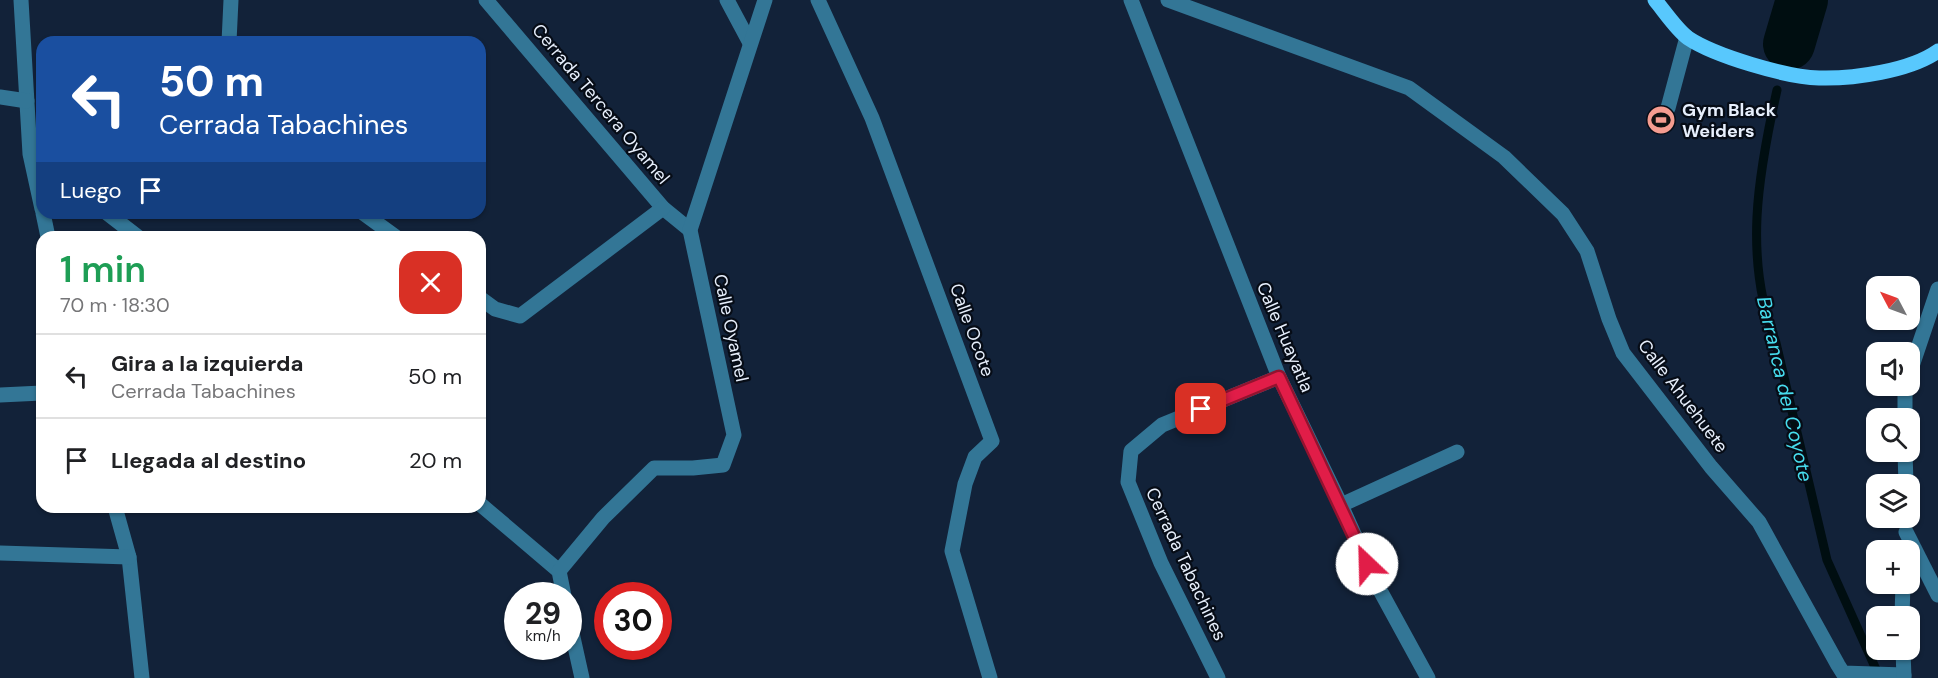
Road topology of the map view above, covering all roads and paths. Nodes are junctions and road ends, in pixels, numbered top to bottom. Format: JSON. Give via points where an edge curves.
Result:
{"nodes":[{"id":1,"x":21,"y":0,"type":"edge"},
{"id":2,"x":231,"y":0,"type":"edge"},
{"id":3,"x":486,"y":0,"type":"edge"},
{"id":4,"x":727,"y":0,"type":"edge"},
{"id":5,"x":765,"y":0,"type":"edge"},
{"id":6,"x":818,"y":0,"type":"edge"},
{"id":7,"x":1131,"y":0,"type":"edge"},
{"id":8,"x":1168,"y":0,"type":"edge"},
{"id":9,"x":1655,"y":0,"type":"edge"},
{"id":10,"x":229,"y":36,"type":"edge"},
{"id":11,"x":1688,"y":37,"type":"junction"},
{"id":12,"x":750,"y":43,"type":"junction"},
{"id":13,"x":1938,"y":51,"type":"edge"},
{"id":14,"x":0,"y":97,"type":"edge"},
{"id":15,"x":27,"y":101,"type":"junction"},
{"id":16,"x":1668,"y":108,"type":"dead end"},
{"id":17,"x":36,"y":159,"type":"edge"},
{"id":18,"x":663,"y":208,"type":"junction"},
{"id":19,"x":115,"y":219,"type":"edge"},
{"id":20,"x":371,"y":219,"type":"edge"},
{"id":21,"x":690,"y":230,"type":"junction"},
{"id":22,"x":130,"y":231,"type":"edge"},
{"id":23,"x":388,"y":231,"type":"edge"},
{"id":24,"x":1938,"y":290,"type":"edge"},
{"id":25,"x":486,"y":302,"type":"edge"},
{"id":26,"x":1920,"y":343,"type":"edge"},
{"id":27,"x":1279,"y":377,"type":"junction"},
{"id":28,"x":36,"y":393,"type":"edge"},
{"id":29,"x":0,"y":394,"type":"edge"},
{"id":30,"x":1457,"y":452,"type":"dead end"},
{"id":31,"x":1341,"y":505,"type":"junction"},
{"id":32,"x":486,"y":509,"type":"edge"},
{"id":33,"x":117,"y":513,"type":"edge"},
{"id":34,"x":1907,"y":528,"type":"edge"},
{"id":35,"x":0,"y":553,"type":"edge"},
{"id":36,"x":129,"y":557,"type":"junction"},
{"id":37,"x":559,"y":571,"type":"junction"},
{"id":38,"x":561,"y":582,"type":"edge"},
{"id":39,"x":1938,"y":595,"type":"edge"},
{"id":40,"x":578,"y":660,"type":"edge"},
{"id":41,"x":1903,"y":660,"type":"edge"},
{"id":42,"x":1904,"y":676,"type":"edge"},
{"id":43,"x":142,"y":678,"type":"edge"},
{"id":44,"x":582,"y":678,"type":"edge"},
{"id":45,"x":990,"y":678,"type":"edge"},
{"id":46,"x":1218,"y":678,"type":"edge"},
{"id":47,"x":1428,"y":678,"type":"edge"}],
"edges":[{"from":1,"to":15,"type":"street"},
{"from":2,"to":10,"type":"street"},
{"from":3,"to":18,"type":"street","name":"Cerrada Tercera Oyamel"},
{"from":4,"to":12,"type":"street"},
{"from":5,"to":12,"type":"street"},
{"from":6,"to":45,"type":"street","name":"Calle Ocote","via":[[872,118],[992,441],[975,457],[965,484],[952,551]]},
{"from":7,"to":27,"type":"street","name":"Calle Huayatla"},
{"from":8,"to":42,"type":"street","name":"Calle Ahuehuete","via":[[1409,88],[1504,157],[1563,214],[1587,251],[1623,353],[1759,522],[1843,673]]},
{"from":9,"to":11,"type":"main road"},
{"from":11,"to":13,"type":"main road","via":[[1731,58],[1818,78],[1861,75],[1925,60]]},
{"from":11,"to":16,"type":"street"},
{"from":12,"to":21,"type":"street"},
{"from":14,"to":15,"type":"street"},
{"from":15,"to":17,"type":"street"},
{"from":18,"to":21,"type":"street","name":"Cerrada Tercera Oyamel"},
{"from":18,"to":25,"type":"street","via":[[520,316]]},
{"from":19,"to":22,"type":"street"},
{"from":20,"to":23,"type":"street"},
{"from":21,"to":37,"type":"street","name":"Calle Oyamel","via":[[735,435],[723,465],[654,468],[603,518]]},
{"from":24,"to":26,"type":"street"},
{"from":27,"to":31,"type":"street","name":"Calle Huayatla"},
{"from":27,"to":46,"type":"street","name":"Cerrada Tabachines","via":[[1162,425],[1131,451],[1128,482],[1161,563]]},
{"from":28,"to":29,"type":"street"},
{"from":30,"to":31,"type":"street"},
{"from":31,"to":47,"type":"street","name":"Calle Huayatla","via":[[1376,584]]},
{"from":32,"to":37,"type":"street"},
{"from":33,"to":36,"type":"street"},
{"from":34,"to":39,"type":"street"},
{"from":35,"to":36,"type":"street"},
{"from":36,"to":43,"type":"street"},
{"from":37,"to":38,"type":"street"},
{"from":40,"to":44,"type":"street"},
{"from":41,"to":42,"type":"street"}]}
